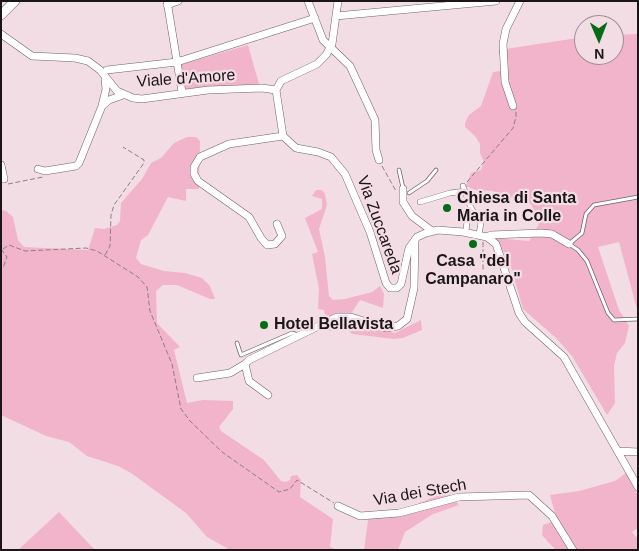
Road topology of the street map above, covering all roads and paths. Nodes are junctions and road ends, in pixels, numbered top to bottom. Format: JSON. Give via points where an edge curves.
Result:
{"nodes":[{"id":1,"x":15,"y":1,"type":"edge"},
{"id":2,"x":178,"y":1,"type":"edge"},
{"id":3,"x":308,"y":1,"type":"edge"},
{"id":4,"x":496,"y":1,"type":"edge"},
{"id":5,"x":520,"y":1,"type":"edge"},
{"id":6,"x":338,"y":2,"type":"edge"},
{"id":7,"x":167,"y":3,"type":"edge"},
{"id":8,"x":1,"y":16,"type":"edge"},
{"id":9,"x":336,"y":16,"type":"junction"},
{"id":10,"x":315,"y":18,"type":"junction"},
{"id":11,"x":1,"y":34,"type":"edge"},
{"id":12,"x":330,"y":48,"type":"junction"},
{"id":13,"x":176,"y":62,"type":"junction"},
{"id":14,"x":107,"y":70,"type":"dead end"},
{"id":15,"x":105,"y":78,"type":"junction"},
{"id":16,"x":276,"y":90,"type":"junction"},
{"id":17,"x":182,"y":92,"type":"junction"},
{"id":18,"x":123,"y":96,"type":"junction"},
{"id":19,"x":102,"y":106,"type":"junction"},
{"id":20,"x":514,"y":106,"type":"joint"},
{"id":21,"x":283,"y":136,"type":"junction"},
{"id":22,"x":122,"y":148,"type":"dead end"},
{"id":23,"x":379,"y":160,"type":"joint"},
{"id":24,"x":1,"y":165,"type":"edge"},
{"id":25,"x":38,"y":169,"type":"dead end"},
{"id":26,"x":399,"y":170,"type":"dead end"},
{"id":27,"x":436,"y":170,"type":"dead end"},
{"id":28,"x":1,"y":179,"type":"edge"},
{"id":29,"x":464,"y":188,"type":"junction"},
{"id":30,"x":403,"y":195,"type":"junction"},
{"id":31,"x":638,"y":197,"type":"edge"},
{"id":32,"x":420,"y":202,"type":"dead end"},
{"id":33,"x":476,"y":214,"type":"junction"},
{"id":34,"x":277,"y":224,"type":"dead end"},
{"id":35,"x":432,"y":231,"type":"junction"},
{"id":36,"x":466,"y":232,"type":"junction"},
{"id":37,"x":483,"y":236,"type":"junction"},
{"id":38,"x":414,"y":240,"type":"junction"},
{"id":39,"x":569,"y":244,"type":"junction"},
{"id":40,"x":2,"y":249,"type":"edge"},
{"id":41,"x":104,"y":256,"type":"junction"},
{"id":42,"x":3,"y":268,"type":"dead end"},
{"id":43,"x":483,"y":272,"type":"dead end"},
{"id":44,"x":638,"y":318,"type":"edge"},
{"id":45,"x":301,"y":336,"type":"junction"},
{"id":46,"x":237,"y":343,"type":"dead end"},
{"id":47,"x":245,"y":364,"type":"junction"},
{"id":48,"x":197,"y":378,"type":"dead end"},
{"id":49,"x":268,"y":395,"type":"dead end"},
{"id":50,"x":618,"y":451,"type":"junction"},
{"id":51,"x":638,"y":452,"type":"edge"},
{"id":52,"x":638,"y":487,"type":"edge"},
{"id":53,"x":338,"y":506,"type":"joint"},
{"id":54,"x":572,"y":550,"type":"edge"}],
"edges":[{"from":1,"to":8,"type":"street"},
{"from":2,"to":7,"type":"street"},
{"from":3,"to":10,"type":"street"},
{"from":4,"to":9,"type":"street"},
{"from":5,"to":20,"type":"street","via":[[506,29],[503,44],[505,82]]},
{"from":6,"to":9,"type":"street"},
{"from":7,"to":13,"type":"street"},
{"from":9,"to":12,"type":"street"},
{"from":10,"to":12,"type":"street","via":[[323,40]]},
{"from":10,"to":13,"type":"street"},
{"from":11,"to":15,"type":"street","name":"Viale d'Amore","via":[[32,56],[88,61]]},
{"from":12,"to":16,"type":"street","via":[[322,60],[285,79]]},
{"from":12,"to":23,"type":"street","via":[[350,66],[375,120]]},
{"from":13,"to":14,"type":"street"},
{"from":13,"to":17,"type":"street"},
{"from":15,"to":18,"type":"street","name":"Viale d'Amore"},
{"from":15,"to":19,"type":"street"},
{"from":16,"to":17,"type":"street","name":"Viale d'Amore"},
{"from":16,"to":21,"type":"street"},
{"from":17,"to":18,"type":"street","name":"Viale d'Amore","via":[[142,99]]},
{"from":18,"to":19,"type":"street"},
{"from":19,"to":25,"type":"street","via":[[76,166],[45,171]]},
{"from":20,"to":29,"type":"path","via":[[513,128]]},
{"from":21,"to":34,"type":"street","via":[[229,144],[200,157],[194,167],[198,181],[249,217],[267,245],[275,244],[282,236]]},
{"from":21,"to":38,"type":"street","name":"Via Zuccareda","via":[[296,148],[331,157],[345,174],[390,288],[397,288],[403,281]]},
{"from":22,"to":41,"type":"path","via":[[144,163],[114,205],[110,246]]},
{"from":23,"to":30,"type":"path"},
{"from":24,"to":28,"type":"street","via":[[4,179]]},
{"from":26,"to":30,"type":"lane"},
{"from":27,"to":30,"type":"lane","via":[[427,181]]},
{"from":29,"to":32,"type":"street"},
{"from":29,"to":33,"type":"street"},
{"from":30,"to":35,"type":"street","via":[[416,220]]},
{"from":31,"to":39,"type":"lane","via":[[594,205],[586,214],[582,233]]},
{"from":33,"to":36,"type":"street","via":[[467,220]]},
{"from":33,"to":37,"type":"street"},
{"from":35,"to":36,"type":"street"},
{"from":35,"to":38,"type":"street"},
{"from":36,"to":37,"type":"street"},
{"from":37,"to":39,"type":"street","via":[[552,234]]},
{"from":37,"to":43,"type":"path"},
{"from":37,"to":50,"type":"street","via":[[499,249],[525,322],[564,357]]},
{"from":38,"to":45,"type":"street","via":[[414,288],[407,319],[398,326],[386,328],[345,316],[337,317]]},
{"from":39,"to":44,"type":"lane","via":[[587,261],[608,313],[614,320]]},
{"from":40,"to":41,"type":"path","via":[[9,245],[26,251],[86,248]]},
{"from":40,"to":42,"type":"path","via":[[7,257]]},
{"from":41,"to":53,"type":"path","via":[[138,277],[147,287],[150,310],[172,364],[182,409],[205,438],[279,492],[290,489],[297,480]]},
{"from":45,"to":46,"type":"lane","via":[[292,333],[241,355]]},
{"from":45,"to":47,"type":"street"},
{"from":47,"to":48,"type":"street","via":[[230,373]]},
{"from":47,"to":49,"type":"street","via":[[249,382]]},
{"from":50,"to":51,"type":"street"},
{"from":50,"to":52,"type":"street"},
{"from":53,"to":54,"type":"street","name":"Via dei Stech","via":[[360,516],[399,513],[459,497],[529,496],[552,516]]}]}
